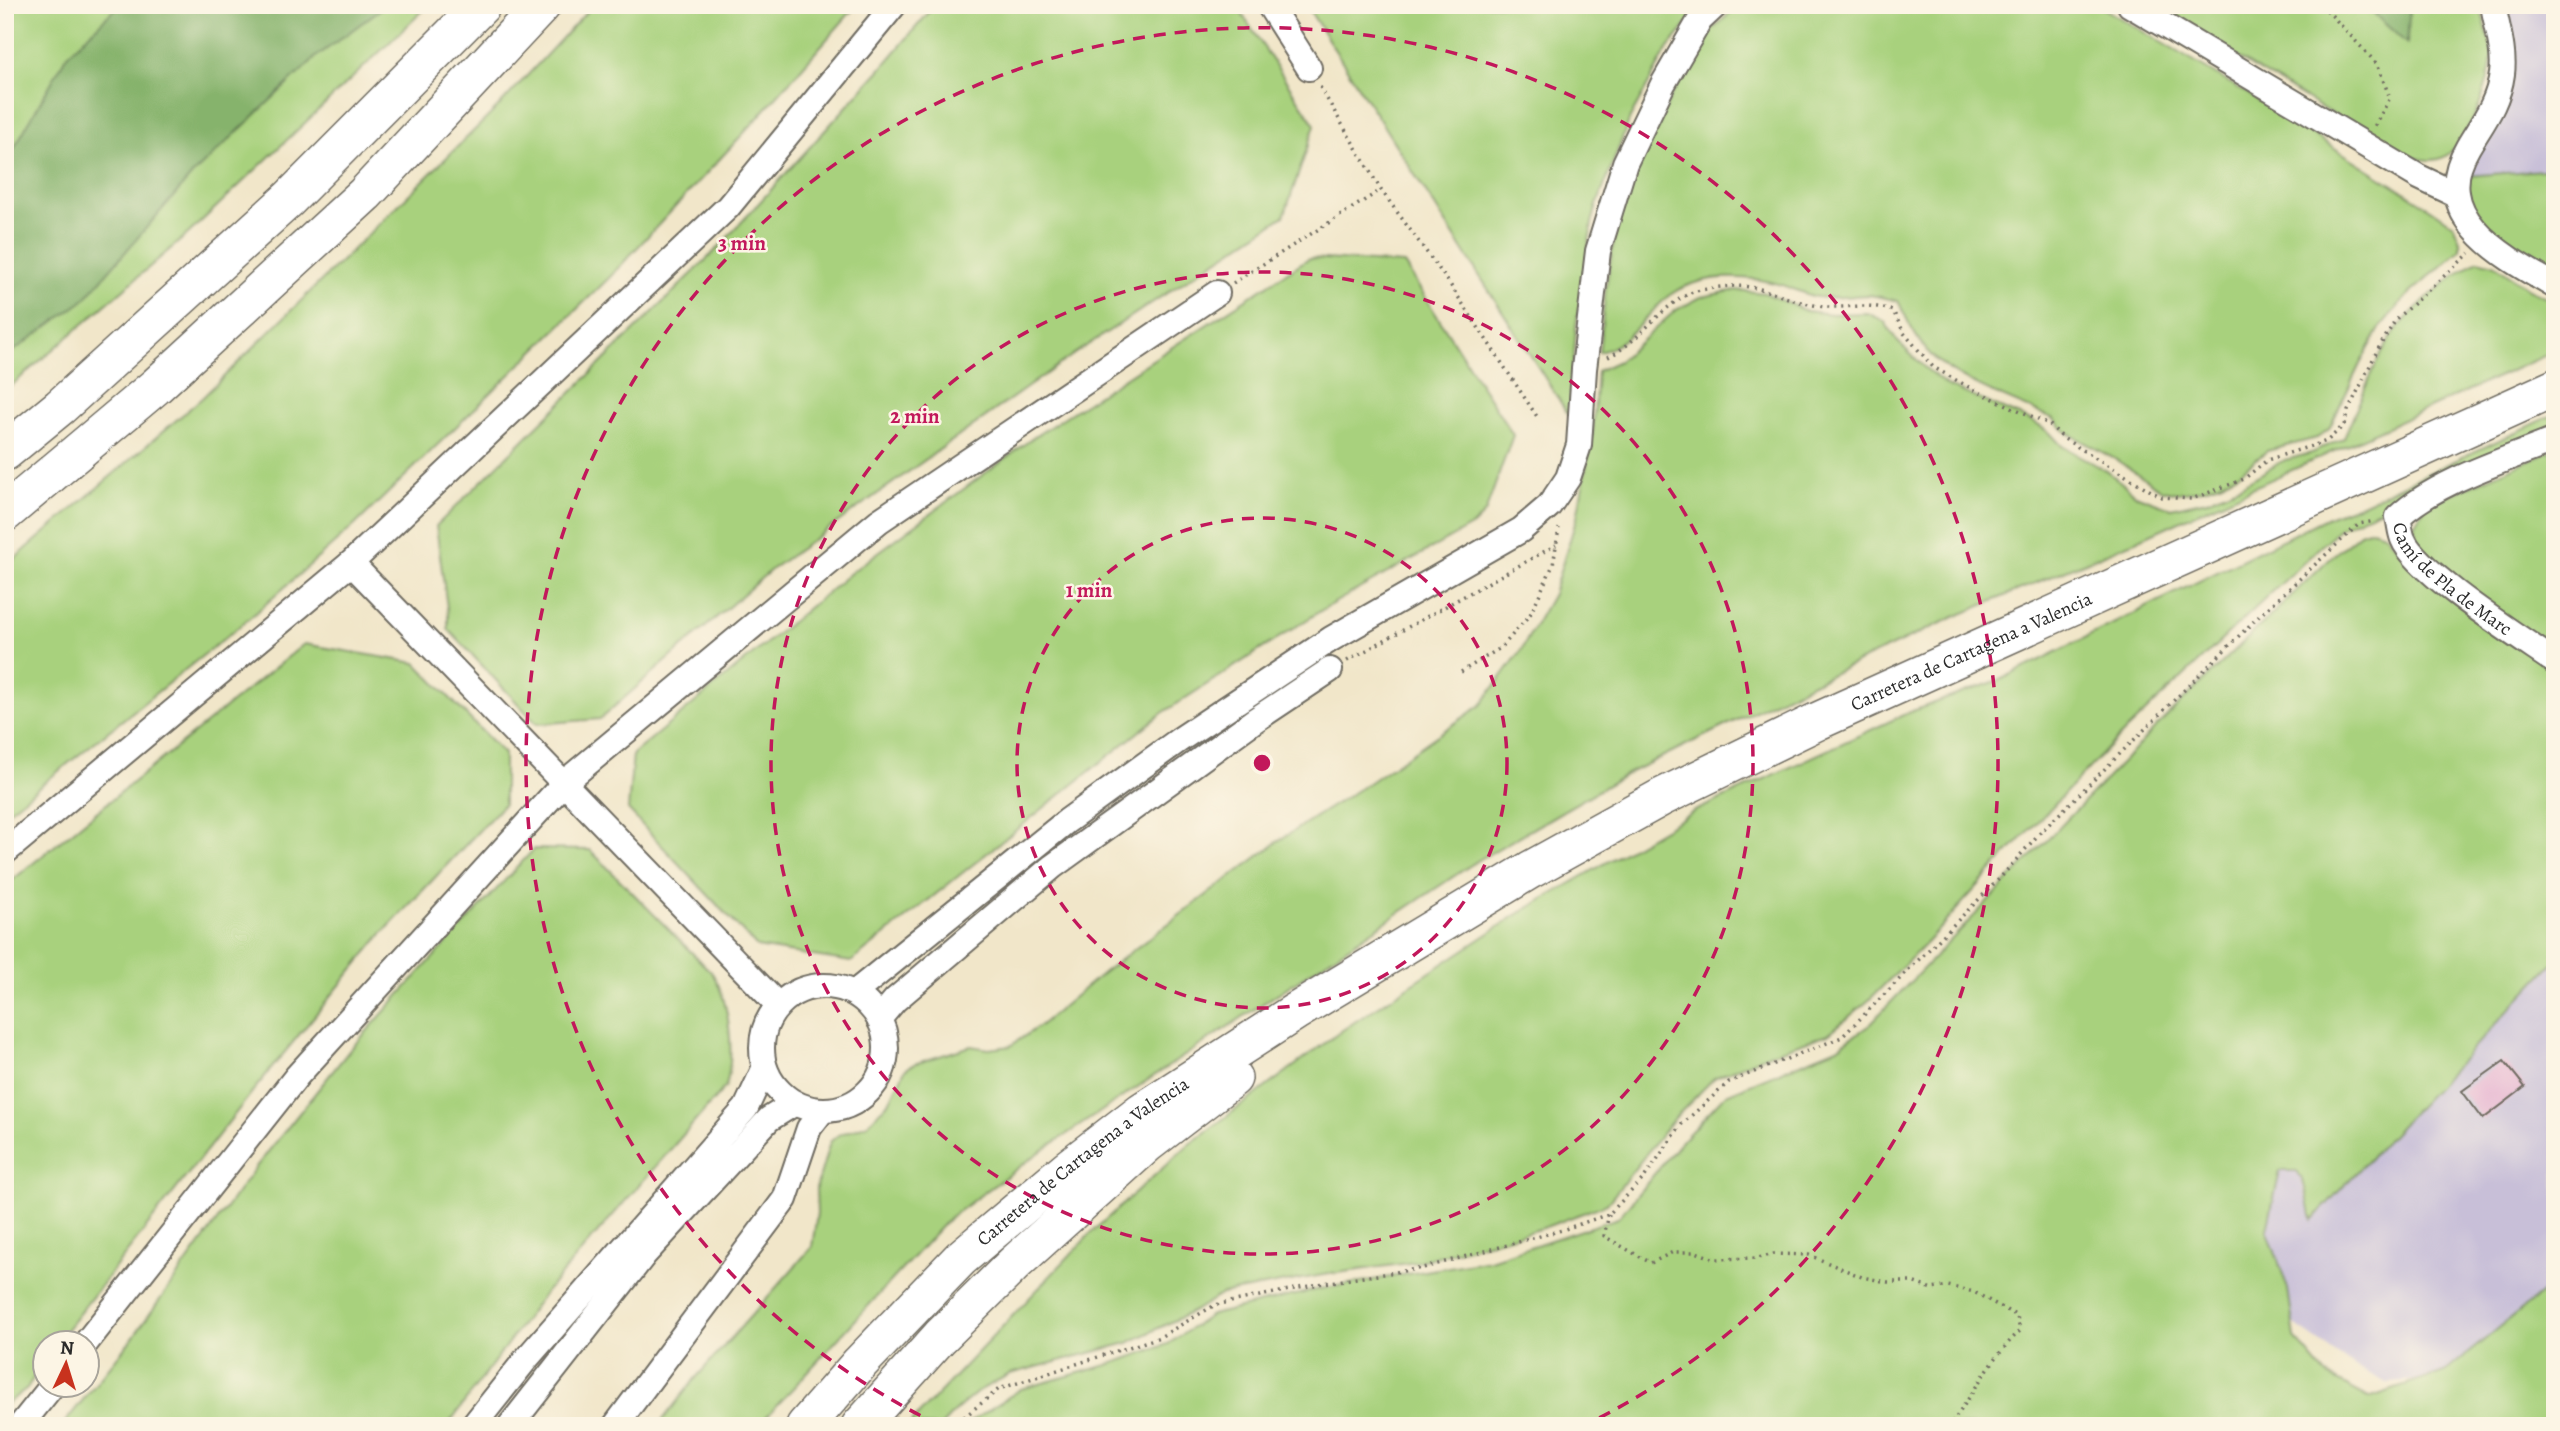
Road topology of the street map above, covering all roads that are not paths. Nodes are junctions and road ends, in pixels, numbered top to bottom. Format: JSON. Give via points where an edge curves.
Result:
{"nodes":[{"id":1,"x":482,"y":5,"type":"edge"},
{"id":2,"x":542,"y":5,"type":"edge"},
{"id":3,"x":894,"y":5,"type":"edge"},
{"id":4,"x":1269,"y":5,"type":"edge"},
{"id":5,"x":1717,"y":5,"type":"edge"},
{"id":6,"x":2130,"y":5,"type":"edge"},
{"id":7,"x":2493,"y":5,"type":"edge"},
{"id":8,"x":1308,"y":68,"type":"road end"},
{"id":9,"x":2457,"y":195,"type":"junction"},
{"id":10,"x":2555,"y":286,"type":"edge"},
{"id":11,"x":1217,"y":293,"type":"road end"},
{"id":12,"x":155,"y":387,"type":"junction"},
{"id":13,"x":2555,"y":388,"type":"edge"},
{"id":14,"x":60,"y":407,"type":"junction"},
{"id":15,"x":5,"y":431,"type":"edge"},
{"id":16,"x":2555,"y":440,"type":"edge"},
{"id":17,"x":5,"y":452,"type":"edge"},
{"id":18,"x":5,"y":513,"type":"edge"},
{"id":19,"x":5,"y":538,"type":"edge"},
{"id":20,"x":351,"y":563,"type":"junction"},
{"id":21,"x":2555,"y":662,"type":"edge"},
{"id":22,"x":1330,"y":670,"type":"road end"},
{"id":23,"x":565,"y":782,"type":"junction"},
{"id":24,"x":5,"y":852,"type":"edge"},
{"id":25,"x":1403,"y":947,"type":"junction"},
{"id":26,"x":854,"y":993,"type":"junction"},
{"id":27,"x":778,"y":1005,"type":"junction"},
{"id":28,"x":879,"y":1018,"type":"junction"},
{"id":29,"x":764,"y":1069,"type":"junction"},
{"id":30,"x":795,"y":1103,"type":"junction"},
{"id":31,"x":823,"y":1110,"type":"junction"},
{"id":32,"x":95,"y":1330,"type":"edge"},
{"id":33,"x":40,"y":1400,"type":"edge"},
{"id":34,"x":20,"y":1426,"type":"edge"},
{"id":35,"x":473,"y":1426,"type":"edge"},
{"id":36,"x":510,"y":1426,"type":"edge"},
{"id":37,"x":614,"y":1426,"type":"edge"},
{"id":38,"x":805,"y":1426,"type":"edge"},
{"id":39,"x":860,"y":1426,"type":"edge"}],
"edges":[{"from":1,"to":14,"type":"highway","via":[[289,199]]},
{"from":2,"to":12,"type":"highway","via":[[365,194]]},
{"from":3,"to":20,"type":"lane","via":[[728,207]]},
{"from":4,"to":8,"type":"lane"},
{"from":5,"to":26,"type":"lane","via":[[1700,20],[1669,73],[1625,163],[1598,251],[1579,445],[1568,478],[1549,506],[1521,530],[1331,639],[1179,740],[1067,821]]},
{"from":6,"to":9,"type":"lane","via":[[2419,177]]},
{"from":7,"to":9,"type":"lane","via":[[2502,73],[2493,108],[2459,164]]},
{"from":9,"to":10,"type":"lane","via":[[2465,218],[2485,241]]},
{"from":11,"to":23,"type":"lane","via":[[879,521]]},
{"from":12,"to":18,"type":"highway"},
{"from":12,"to":19,"type":"highway","via":[[136,425]]},
{"from":13,"to":25,"type":"highway","name":"Carretera de Cartagena a Valencia","via":[[1818,721],[1598,830]]},
{"from":14,"to":15,"type":"highway","via":[[24,416]]},
{"from":14,"to":17,"type":"highway"},
{"from":16,"to":21,"type":"lane","name":"Camí de Pla de Marc","via":[[2415,501],[2398,517],[2403,540],[2426,568]]},
{"from":20,"to":23,"type":"lane"},
{"from":20,"to":24,"type":"lane"},
{"from":22,"to":28,"type":"lane","via":[[1052,867]]},
{"from":23,"to":27,"type":"lane"},
{"from":23,"to":32,"type":"lane","via":[[297,1076]]},
{"from":25,"to":38,"type":"highway","name":"Carretera de Cartagena a Valencia","via":[[1142,1111],[1068,1168],[961,1258]]},
{"from":25,"to":39,"type":"highway","name":"Carretera de Cartagena a Valencia","via":[[1147,1144],[940,1337]]},
{"from":26,"to":27,"type":"lane","via":[[835,986],[814,986],[794,992]]},
{"from":26,"to":28,"type":"lane"},
{"from":27,"to":29,"type":"lane","via":[[762,1035]]},
{"from":28,"to":31,"type":"lane","via":[[886,1048],[874,1085],[860,1099]]},
{"from":29,"to":30,"type":"lane","via":[[777,1089]]},
{"from":29,"to":35,"type":"lane","via":[[746,1108]]},
{"from":30,"to":31,"type":"lane"},
{"from":30,"to":36,"type":"lane","via":[[769,1119],[643,1255]]},
{"from":31,"to":37,"type":"lane","via":[[809,1128],[785,1199]]},
{"from":33,"to":34,"type":"lane"}]}
